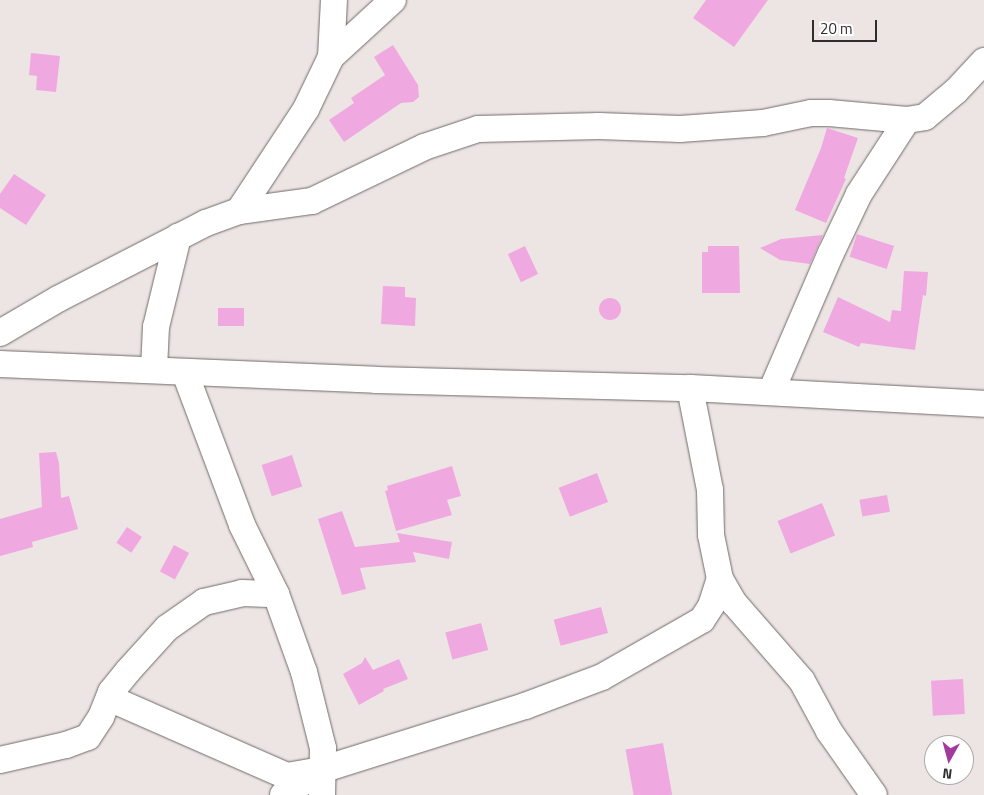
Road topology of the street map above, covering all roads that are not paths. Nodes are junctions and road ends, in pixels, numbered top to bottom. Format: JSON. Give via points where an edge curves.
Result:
{"nodes":[{"id":1,"x":334,"y":0,"type":"edge"},
{"id":2,"x":393,"y":0,"type":"edge"},
{"id":3,"x":331,"y":56,"type":"junction"},
{"id":4,"x":984,"y":61,"type":"edge"},
{"id":5,"x":908,"y":120,"type":"junction"},
{"id":6,"x":239,"y":211,"type":"junction"},
{"id":7,"x":178,"y":238,"type":"junction"},
{"id":8,"x":0,"y":333,"type":"edge"},
{"id":9,"x":0,"y":364,"type":"edge"},
{"id":10,"x":154,"y":369,"type":"junction"},
{"id":11,"x":185,"y":373,"type":"junction"},
{"id":12,"x":690,"y":388,"type":"junction"},
{"id":13,"x":771,"y":392,"type":"junction"},
{"id":14,"x":984,"y":404,"type":"edge"},
{"id":15,"x":720,"y":579,"type":"junction"},
{"id":16,"x":276,"y":594,"type":"junction"},
{"id":17,"x":109,"y":698,"type":"junction"},
{"id":18,"x":0,"y":760,"type":"edge"},
{"id":19,"x":324,"y":769,"type":"junction"},
{"id":20,"x":283,"y":795,"type":"edge"},
{"id":21,"x":322,"y":795,"type":"edge"},
{"id":22,"x":874,"y":795,"type":"edge"}],
"edges":[{"from":1,"to":3,"type":"street"},
{"from":2,"to":3,"type":"street"},
{"from":3,"to":6,"type":"street","via":[[306,109]]},
{"from":4,"to":5,"type":"street","via":[[956,91],[924,117]]},
{"from":5,"to":6,"type":"street","via":[[829,112],[764,123],[680,129],[599,126],[478,129],[424,147],[312,201]]},
{"from":5,"to":13,"type":"street","via":[[859,194],[830,253]]},
{"from":6,"to":7,"type":"street","via":[[206,222]]},
{"from":7,"to":8,"type":"street","via":[[58,299]]},
{"from":7,"to":10,"type":"street","via":[[156,327]]},
{"from":9,"to":10,"type":"street"},
{"from":10,"to":11,"type":"street"},
{"from":11,"to":12,"type":"street"},
{"from":11,"to":16,"type":"street","via":[[242,525]]},
{"from":12,"to":13,"type":"street"},
{"from":12,"to":15,"type":"street","via":[[710,490],[711,535]]},
{"from":13,"to":14,"type":"street"},
{"from":15,"to":19,"type":"street","via":[[711,606],[702,620],[602,678],[525,706]]},
{"from":15,"to":22,"type":"street","via":[[734,603],[802,681],[829,731]]},
{"from":16,"to":17,"type":"street","via":[[242,593],[204,602],[168,628],[128,671]]},
{"from":16,"to":19,"type":"street","via":[[304,672],[323,748]]},
{"from":17,"to":18,"type":"street","via":[[88,737]]},
{"from":17,"to":19,"type":"street","via":[[287,776]]},
{"from":19,"to":20,"type":"street"},
{"from":19,"to":21,"type":"street"}]}
